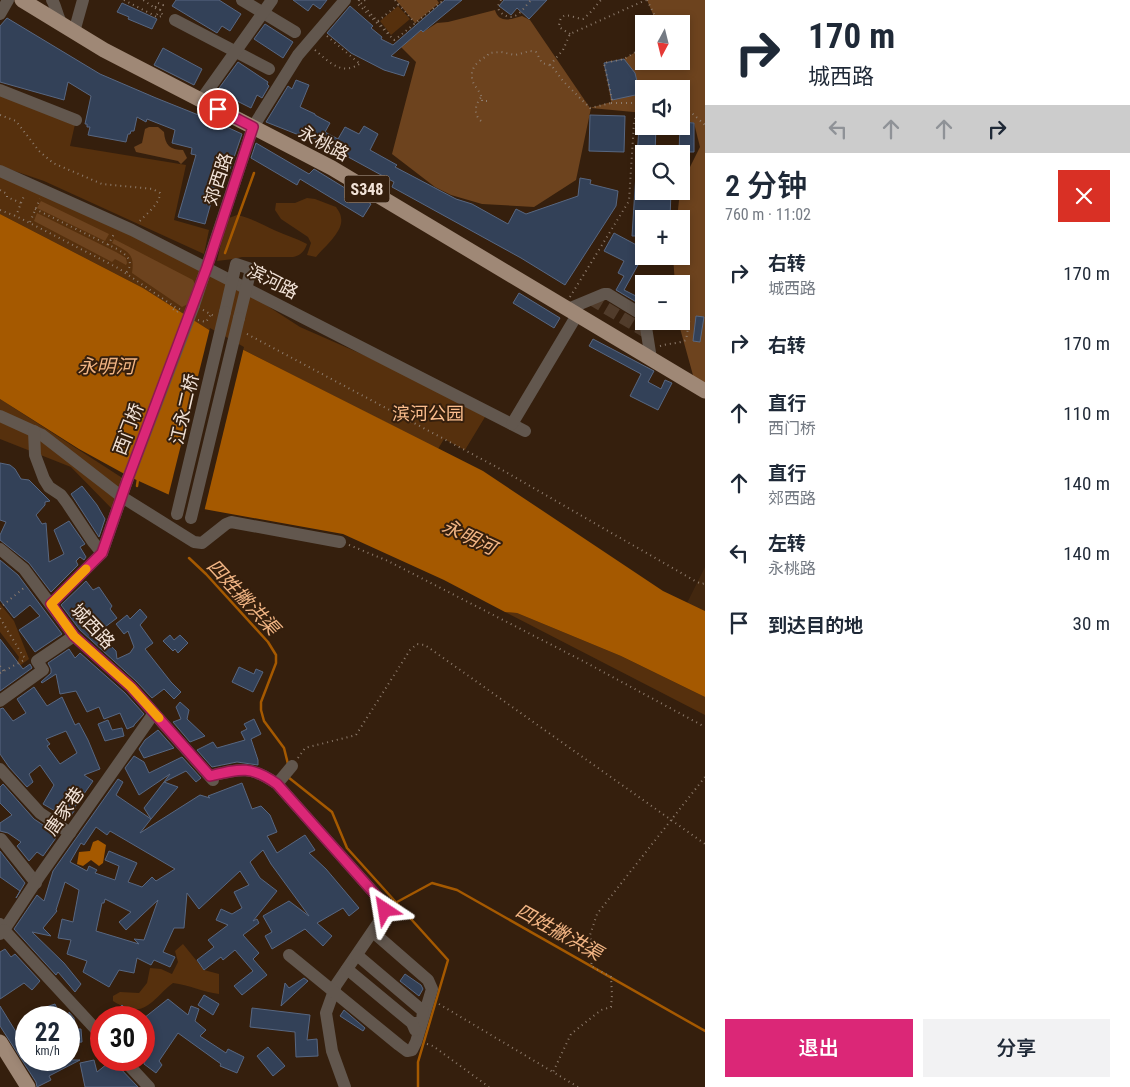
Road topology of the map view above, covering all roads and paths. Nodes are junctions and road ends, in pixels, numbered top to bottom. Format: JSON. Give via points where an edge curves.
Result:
{"nodes":[{"id":1,"x":8,"y":0,"type":"edge"},
{"id":2,"x":22,"y":0,"type":"edge"},
{"id":3,"x":52,"y":0,"type":"edge"},
{"id":4,"x":62,"y":0,"type":"edge"},
{"id":5,"x":83,"y":0,"type":"edge"},
{"id":6,"x":124,"y":0,"type":"edge"},
{"id":7,"x":143,"y":0,"type":"edge"},
{"id":8,"x":242,"y":0,"type":"edge"},
{"id":9,"x":272,"y":0,"type":"edge"},
{"id":10,"x":345,"y":0,"type":"edge"},
{"id":11,"x":359,"y":0,"type":"edge"},
{"id":12,"x":365,"y":0,"type":"edge"},
{"id":13,"x":395,"y":0,"type":"edge"},
{"id":14,"x":440,"y":0,"type":"edge"},
{"id":15,"x":501,"y":0,"type":"edge"},
{"id":16,"x":601,"y":0,"type":"edge"},
{"id":17,"x":646,"y":0,"type":"edge"},
{"id":18,"x":530,"y":1,"type":"edge"},
{"id":19,"x":131,"y":2,"type":"edge"},
{"id":20,"x":398,"y":4,"type":"junction"},
{"id":21,"x":155,"y":8,"type":"junction"},
{"id":22,"x":160,"y":10,"type":"junction"},
{"id":23,"x":263,"y":13,"type":"junction"},
{"id":24,"x":0,"y":14,"type":"edge"},
{"id":25,"x":654,"y":15,"type":"edge"},
{"id":26,"x":156,"y":16,"type":"junction"},
{"id":27,"x":175,"y":20,"type":"dead end"},
{"id":28,"x":378,"y":21,"type":"junction"},
{"id":29,"x":416,"y":24,"type":"junction"},
{"id":30,"x":65,"y":26,"type":"junction"},
{"id":31,"x":320,"y":30,"type":"junction"},
{"id":32,"x":295,"y":32,"type":"dead end"},
{"id":33,"x":570,"y":34,"type":"junction"},
{"id":34,"x":394,"y":40,"type":"junction"},
{"id":35,"x":308,"y":43,"type":"junction"},
{"id":36,"x":235,"y":52,"type":"junction"},
{"id":37,"x":635,"y":52,"type":"edge"},
{"id":38,"x":550,"y":66,"type":"junction"},
{"id":39,"x":269,"y":69,"type":"dead end"},
{"id":40,"x":0,"y":90,"type":"edge"},
{"id":41,"x":482,"y":96,"type":"junction"},
{"id":42,"x":201,"y":100,"type":"junction"},
{"id":43,"x":487,"y":101,"type":"dead end"},
{"id":44,"x":612,"y":103,"type":"junction"},
{"id":45,"x":635,"y":103,"type":"edge"},
{"id":46,"x":690,"y":111,"type":"edge"},
{"id":47,"x":0,"y":114,"type":"edge"},
{"id":48,"x":635,"y":119,"type":"edge"},
{"id":49,"x":76,"y":120,"type":"dead end"},
{"id":50,"x":481,"y":121,"type":"dead end"},
{"id":51,"x":705,"y":125,"type":"edge"},
{"id":52,"x":253,"y":127,"type":"junction"},
{"id":53,"x":0,"y":171,"type":"edge"},
{"id":54,"x":0,"y":190,"type":"edge"},
{"id":55,"x":44,"y":190,"type":"junction"},
{"id":56,"x":35,"y":209,"type":"junction"},
{"id":57,"x":0,"y":210,"type":"edge"},
{"id":58,"x":16,"y":216,"type":"junction"},
{"id":59,"x":29,"y":223,"type":"junction"},
{"id":60,"x":132,"y":230,"type":"junction"},
{"id":61,"x":207,"y":267,"type":"junction"},
{"id":62,"x":125,"y":273,"type":"junction"},
{"id":63,"x":232,"y":280,"type":"junction"},
{"id":64,"x":247,"y":288,"type":"junction"},
{"id":65,"x":190,"y":307,"type":"junction"},
{"id":66,"x":173,"y":309,"type":"dead end"},
{"id":67,"x":180,"y":309,"type":"junction"},
{"id":68,"x":570,"y":310,"type":"junction"},
{"id":69,"x":635,"y":310,"type":"edge"},
{"id":70,"x":222,"y":315,"type":"junction"},
{"id":71,"x":646,"y":330,"type":"edge"},
{"id":72,"x":688,"y":330,"type":"edge"},
{"id":73,"x":245,"y":333,"type":"dead end"},
{"id":74,"x":651,"y":359,"type":"junction"},
{"id":75,"x":705,"y":391,"type":"edge"},
{"id":76,"x":0,"y":416,"type":"edge"},
{"id":77,"x":512,"y":424,"type":"junction"},
{"id":78,"x":34,"y":431,"type":"junction"},
{"id":79,"x":525,"y":431,"type":"dead end"},
{"id":80,"x":122,"y":497,"type":"junction"},
{"id":81,"x":173,"y":529,"type":"junction"},
{"id":82,"x":187,"y":537,"type":"junction"},
{"id":83,"x":340,"y":542,"type":"joint"},
{"id":84,"x":0,"y":549,"type":"edge"},
{"id":85,"x":102,"y":553,"type":"junction"},
{"id":86,"x":33,"y":581,"type":"junction"},
{"id":87,"x":705,"y":583,"type":"edge"},
{"id":88,"x":51,"y":604,"type":"junction"},
{"id":89,"x":1,"y":607,"type":"edge"},
{"id":90,"x":0,"y":619,"type":"edge"},
{"id":91,"x":74,"y":636,"type":"junction"},
{"id":92,"x":32,"y":660,"type":"junction"},
{"id":93,"x":0,"y":666,"type":"edge"},
{"id":94,"x":4,"y":672,"type":"junction"},
{"id":95,"x":0,"y":673,"type":"edge"},
{"id":96,"x":0,"y":701,"type":"edge"},
{"id":97,"x":154,"y":712,"type":"junction"},
{"id":98,"x":705,"y":727,"type":"edge"},
{"id":99,"x":292,"y":766,"type":"joint"},
{"id":100,"x":0,"y":769,"type":"edge"},
{"id":101,"x":705,"y":777,"type":"edge"},
{"id":102,"x":280,"y":780,"type":"junction"},
{"id":103,"x":671,"y":820,"type":"junction"},
{"id":104,"x":70,"y":833,"type":"junction"},
{"id":105,"x":1,"y":839,"type":"edge"},
{"id":106,"x":705,"y":844,"type":"edge"},
{"id":107,"x":36,"y":883,"type":"junction"},
{"id":108,"x":1,"y":929,"type":"edge"},
{"id":109,"x":373,"y":932,"type":"junction"},
{"id":110,"x":357,"y":954,"type":"junction"},
{"id":111,"x":289,"y":955,"type":"dead end"},
{"id":112,"x":347,"y":969,"type":"junction"},
{"id":113,"x":335,"y":988,"type":"junction"},
{"id":114,"x":423,"y":1011,"type":"junction"},
{"id":115,"x":90,"y":1023,"type":"edge"},
{"id":116,"x":0,"y":1042,"type":"edge"},
{"id":117,"x":416,"y":1043,"type":"junction"},
{"id":118,"x":135,"y":1071,"type":"edge"},
{"id":119,"x":553,"y":1072,"type":"junction"},
{"id":120,"x":28,"y":1087,"type":"edge"},
{"id":121,"x":150,"y":1087,"type":"edge"},
{"id":122,"x":345,"y":1087,"type":"edge"},
{"id":123,"x":489,"y":1087,"type":"edge"},
{"id":124,"x":578,"y":1087,"type":"edge"}],
"edges":[{"from":1,"to":24,"type":"street"},
{"from":2,"to":30,"type":"main road","name":"永桃路","number":"S348"},
{"from":3,"to":30,"type":"street"},
{"from":4,"to":30,"type":"street"},
{"from":5,"to":30,"type":"street"},
{"from":6,"to":19,"type":"path"},
{"from":7,"to":21,"type":"path"},
{"from":8,"to":23,"type":"street"},
{"from":9,"to":23,"type":"street"},
{"from":10,"to":31,"type":"street","name":"郊西路"},
{"from":11,"to":34,"type":"path","via":[[358,4]]},
{"from":12,"to":28,"type":"path","via":[[361,3]]},
{"from":13,"to":20,"type":"path"},
{"from":14,"to":29,"type":"path"},
{"from":15,"to":18,"type":"path","via":[[500,11],[512,17],[517,16]]},
{"from":16,"to":33,"type":"path","via":[[583,18],[563,16],[559,27]]},
{"from":17,"to":25,"type":"path"},
{"from":17,"to":33,"type":"path"},
{"from":19,"to":26,"type":"path"},
{"from":20,"to":28,"type":"path"},
{"from":20,"to":29,"type":"path"},
{"from":21,"to":22,"type":"path"},
{"from":21,"to":22,"type":"path","via":[[158,3],[163,5]]},
{"from":22,"to":26,"type":"path"},
{"from":22,"to":26,"type":"path","via":[[163,16]]},
{"from":23,"to":32,"type":"street"},
{"from":23,"to":36,"type":"street"},
{"from":27,"to":36,"type":"street"},
{"from":28,"to":34,"type":"path"},
{"from":29,"to":34,"type":"path"},
{"from":30,"to":42,"type":"main road","name":"永桃路","number":"S348"},
{"from":31,"to":35,"type":"street","name":"郊西路"},
{"from":31,"to":35,"type":"path","via":[[361,63],[349,69],[336,67]]},
{"from":33,"to":38,"type":"path","via":[[563,50]]},
{"from":35,"to":52,"type":"street","name":"郊西路"},
{"from":36,"to":39,"type":"street"},
{"from":36,"to":42,"type":"street"},
{"from":37,"to":44,"type":"path","via":[[624,59],[604,63]]},
{"from":38,"to":41,"type":"path","via":[[542,63],[536,52],[515,55],[489,53],[473,67],[472,79]]},
{"from":38,"to":44,"type":"path","via":[[590,108]]},
{"from":40,"to":49,"type":"street"},
{"from":41,"to":43,"type":"path","via":[[482,101]]},
{"from":41,"to":50,"type":"path","via":[[476,111]]},
{"from":42,"to":52,"type":"main road","name":"永桃路","number":"S348"},
{"from":44,"to":45,"type":"path"},
{"from":46,"to":51,"type":"path"},
{"from":47,"to":60,"type":"path","via":[[16,121],[39,151],[53,163],[102,184],[160,193],[158,202]]},
{"from":48,"to":68,"type":"path","via":[[629,201]]},
{"from":52,"to":61,"type":"street","name":"郊西路"},
{"from":52,"to":68,"type":"main road","name":"永桃路","number":"S348","via":[[332,168]]},
{"from":53,"to":55,"type":"street","name":"滨河路"},
{"from":54,"to":58,"type":"path","via":[[7,194],[6,197],[21,203]]},
{"from":55,"to":56,"type":"path"},
{"from":55,"to":60,"type":"street","name":"滨河路"},
{"from":56,"to":59,"type":"path"},
{"from":56,"to":62,"type":"path","via":[[127,255],[130,261]]},
{"from":57,"to":58,"type":"path"},
{"from":58,"to":59,"type":"path"},
{"from":59,"to":62,"type":"path"},
{"from":60,"to":61,"type":"street","name":"滨河路"},
{"from":61,"to":63,"type":"street","name":"滨河路"},
{"from":61,"to":65,"type":"street","name":"郊西路"},
{"from":62,"to":67,"type":"path"},
{"from":63,"to":64,"type":"street","name":"滨河路"},
{"from":63,"to":64,"type":"street","name":"江永二桥","via":[[236,264],[251,269]]},
{"from":63,"to":70,"type":"street","name":"江永二桥"},
{"from":64,"to":77,"type":"street","name":"滨河路"},
{"from":64,"to":82,"type":"street","name":"江永二桥","bridge":true},
{"from":65,"to":67,"type":"path"},
{"from":65,"to":70,"type":"path"},
{"from":65,"to":80,"type":"street","name":"西门桥","bridge":true},
{"from":66,"to":67,"type":"path","via":[[177,312]]},
{"from":68,"to":69,"type":"street","via":[[608,294]]},
{"from":68,"to":74,"type":"main road","name":"永桃路","number":"S348"},
{"from":68,"to":77,"type":"street"},
{"from":70,"to":81,"type":"street","name":"江永二桥","bridge":true},
{"from":71,"to":74,"type":"street"},
{"from":72,"to":74,"type":"path","via":[[686,340],[659,346]]},
{"from":73,"to":87,"type":"path","via":[[504,471],[695,581]]},
{"from":74,"to":75,"type":"main road","name":"永桃路","number":"S348"},
{"from":76,"to":78,"type":"street"},
{"from":77,"to":79,"type":"street","name":"滨河路"},
{"from":78,"to":80,"type":"street"},
{"from":78,"to":85,"type":"street","via":[[34,455],[44,479],[61,495]]},
{"from":80,"to":81,"type":"street"},
{"from":80,"to":85,"type":"street","name":"西门桥"},
{"from":81,"to":82,"type":"street"},
{"from":82,"to":83,"type":"street","via":[[202,543],[232,522]]},
{"from":83,"to":98,"type":"path","via":[[388,562],[583,660]]},
{"from":84,"to":86,"type":"street","name":"城西路"},
{"from":85,"to":88,"type":"street"},
{"from":86,"to":88,"type":"street","name":"城西路"},
{"from":86,"to":89,"type":"path"},
{"from":88,"to":91,"type":"street","name":"城西路"},
{"from":90,"to":92,"type":"path"},
{"from":91,"to":92,"type":"street"},
{"from":91,"to":97,"type":"street","name":"城西路"},
{"from":92,"to":94,"type":"path"},
{"from":92,"to":96,"type":"street","via":[[43,670]]},
{"from":93,"to":94,"type":"path"},
{"from":94,"to":95,"type":"path"},
{"from":97,"to":102,"type":"street","name":"城西路","via":[[212,778],[239,770],[262,773]]},
{"from":97,"to":104,"type":"street","name":"唐家巷"},
{"from":99,"to":102,"type":"street"},
{"from":99,"to":103,"type":"path","via":[[305,748],[356,735],[410,650],[417,644],[425,645]]},
{"from":100,"to":104,"type":"street","via":[[40,812]]},
{"from":101,"to":103,"type":"path"},
{"from":102,"to":109,"type":"street","via":[[382,902],[385,910]]},
{"from":103,"to":106,"type":"path"},
{"from":103,"to":119,"type":"path","via":[[597,914],[590,935],[594,955],[591,966],[611,977],[611,1007],[601,1010],[571,1034]]},
{"from":104,"to":107,"type":"street","name":"唐家巷"},
{"from":105,"to":107,"type":"street"},
{"from":107,"to":108,"type":"street","name":"唐家巷"},
{"from":108,"to":115,"type":"street"},
{"from":109,"to":110,"type":"street"},
{"from":109,"to":114,"type":"street","via":[[428,980],[432,989]]},
{"from":110,"to":112,"type":"street"},
{"from":110,"to":114,"type":"street"},
{"from":111,"to":113,"type":"street"},
{"from":112,"to":113,"type":"street"},
{"from":112,"to":114,"type":"street"},
{"from":113,"to":117,"type":"street","via":[[407,1051],[412,1050]]},
{"from":113,"to":122,"type":"street","via":[[326,1013],[332,1051]]},
{"from":114,"to":117,"type":"street"},
{"from":114,"to":119,"type":"path","via":[[436,1002]]},
{"from":116,"to":120,"type":"main road"},
{"from":117,"to":123,"type":"path","via":[[433,1046]]},
{"from":118,"to":121,"type":"street"},
{"from":119,"to":124,"type":"path"}]}
